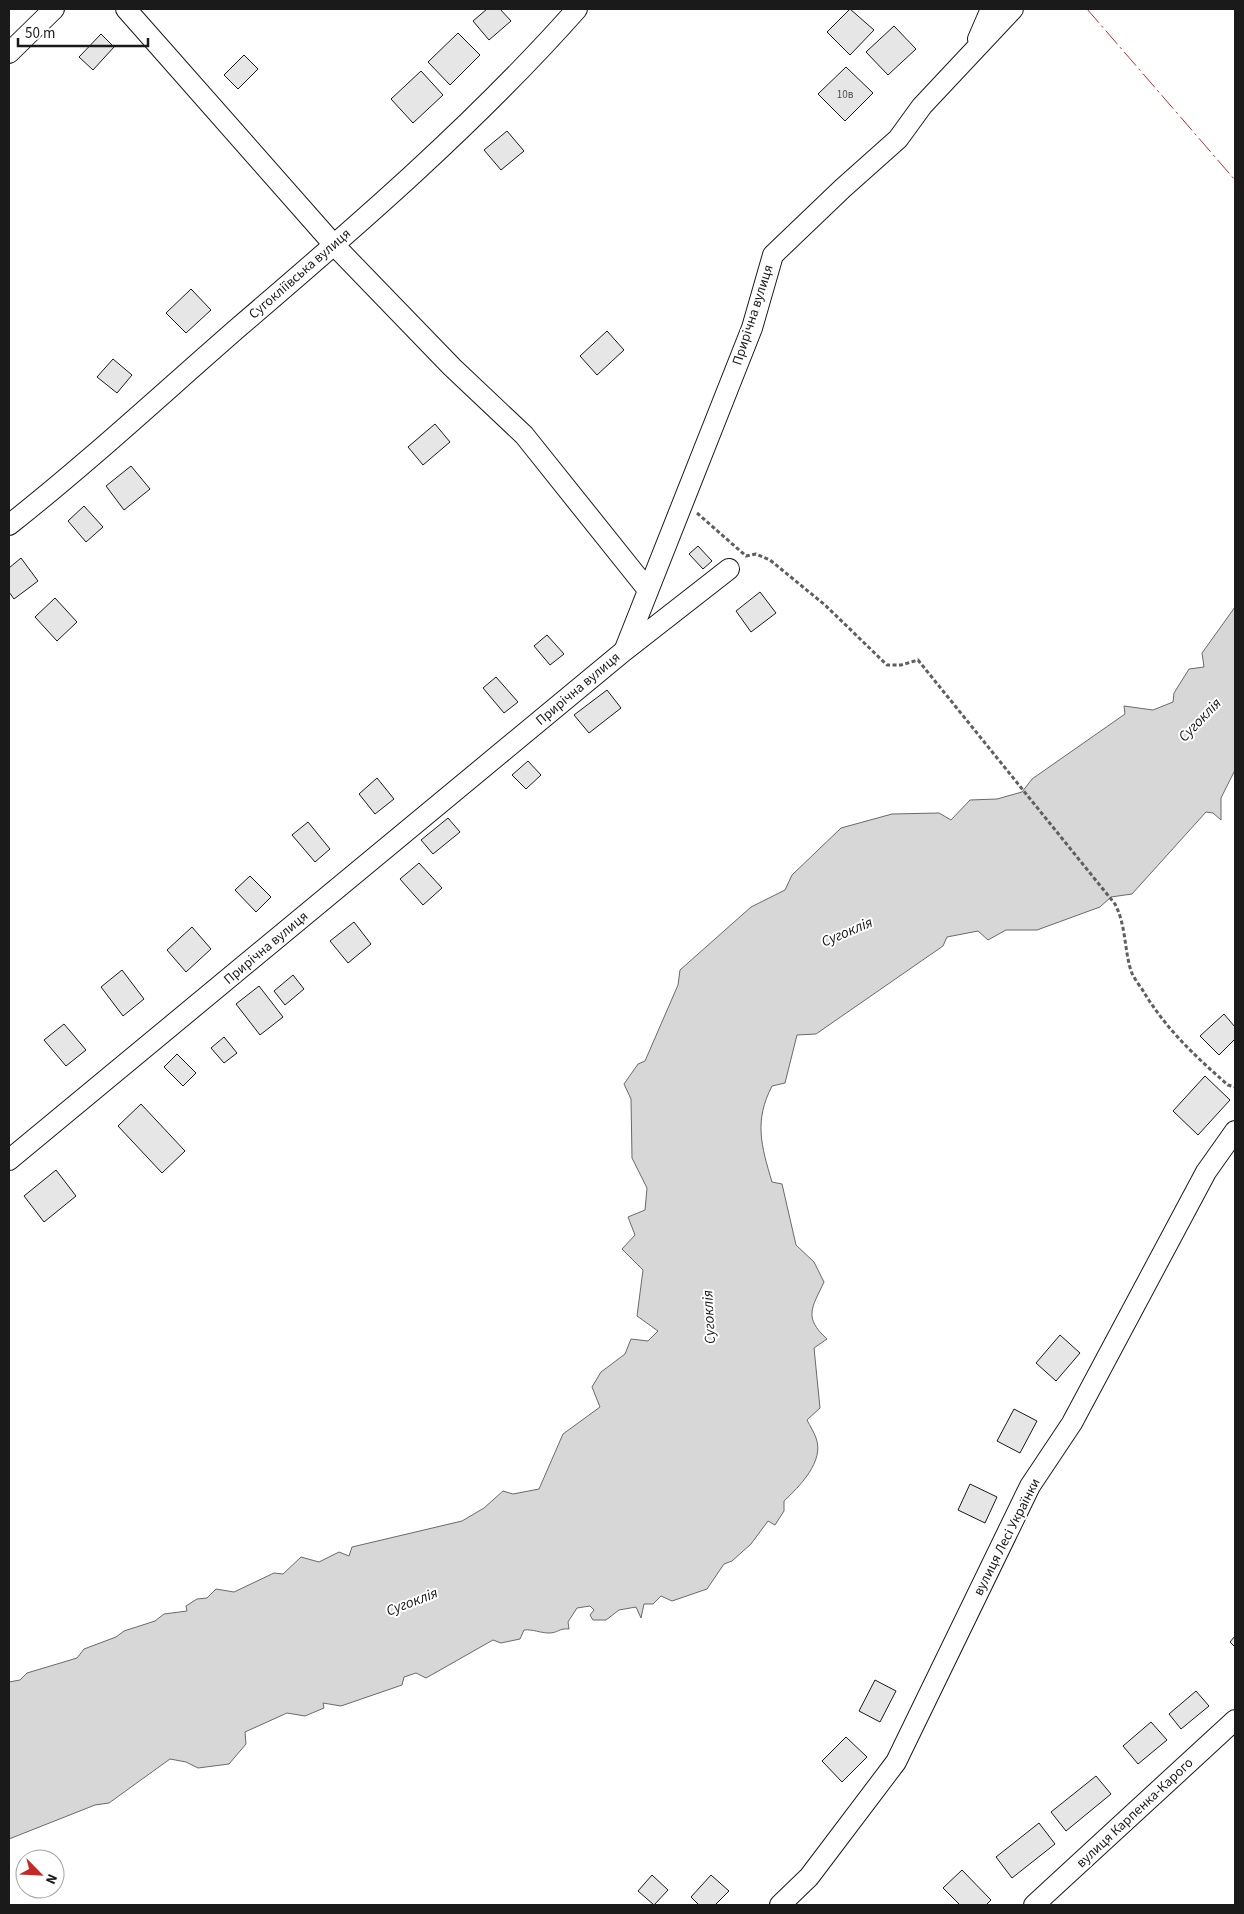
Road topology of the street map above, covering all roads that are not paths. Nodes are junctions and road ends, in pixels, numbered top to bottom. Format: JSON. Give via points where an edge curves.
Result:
{"nodes":[{"id":1,"x":54,"y":9,"type":"edge"},
{"id":2,"x":126,"y":9,"type":"edge"},
{"id":3,"x":577,"y":9,"type":"edge"},
{"id":4,"x":991,"y":9,"type":"edge"},
{"id":5,"x":1013,"y":9,"type":"edge"},
{"id":6,"x":973,"y":51,"type":"junction"},
{"id":7,"x":9,"y":53,"type":"edge"},
{"id":8,"x":335,"y":246,"type":"junction"},
{"id":9,"x":9,"y":525,"type":"edge"},
{"id":10,"x":729,"y":569,"type":"dead end"},
{"id":11,"x":648,"y":590,"type":"junction"},
{"id":12,"x":624,"y":651,"type":"junction"},
{"id":13,"x":1235,"y":1131,"type":"edge"},
{"id":14,"x":9,"y":1160,"type":"edge"},
{"id":15,"x":1235,"y":1720,"type":"edge"},
{"id":16,"x":780,"y":1905,"type":"edge"},
{"id":17,"x":1034,"y":1905,"type":"edge"}],
"edges":[{"from":1,"to":7,"type":"street"},
{"from":2,"to":8,"type":"street"},
{"from":3,"to":8,"type":"street","name":"Сугокліївська вулиця","via":[[525,68]]},
{"from":4,"to":6,"type":"street"},
{"from":5,"to":6,"type":"street","name":"Прирічна вулиця"},
{"from":6,"to":11,"type":"street","name":"Прирічна вулиця","via":[[922,106],[898,139],[773,255],[752,328]]},
{"from":8,"to":9,"type":"street","name":"Сугокліївська вулиця","via":[[71,476]]},
{"from":8,"to":11,"type":"street","via":[[452,368],[524,435]]},
{"from":10,"to":12,"type":"street"},
{"from":11,"to":12,"type":"street","name":"Прирічна вулиця"},
{"from":12,"to":14,"type":"street","name":"Прирічна вулиця"},
{"from":13,"to":16,"type":"street","name":"вулиця Лесі Українки","via":[[1206,1172],[1072,1423],[1030,1486],[896,1762],[809,1877]]},
{"from":15,"to":17,"type":"street","name":"вулиця Карпенка-Карого"}]}
